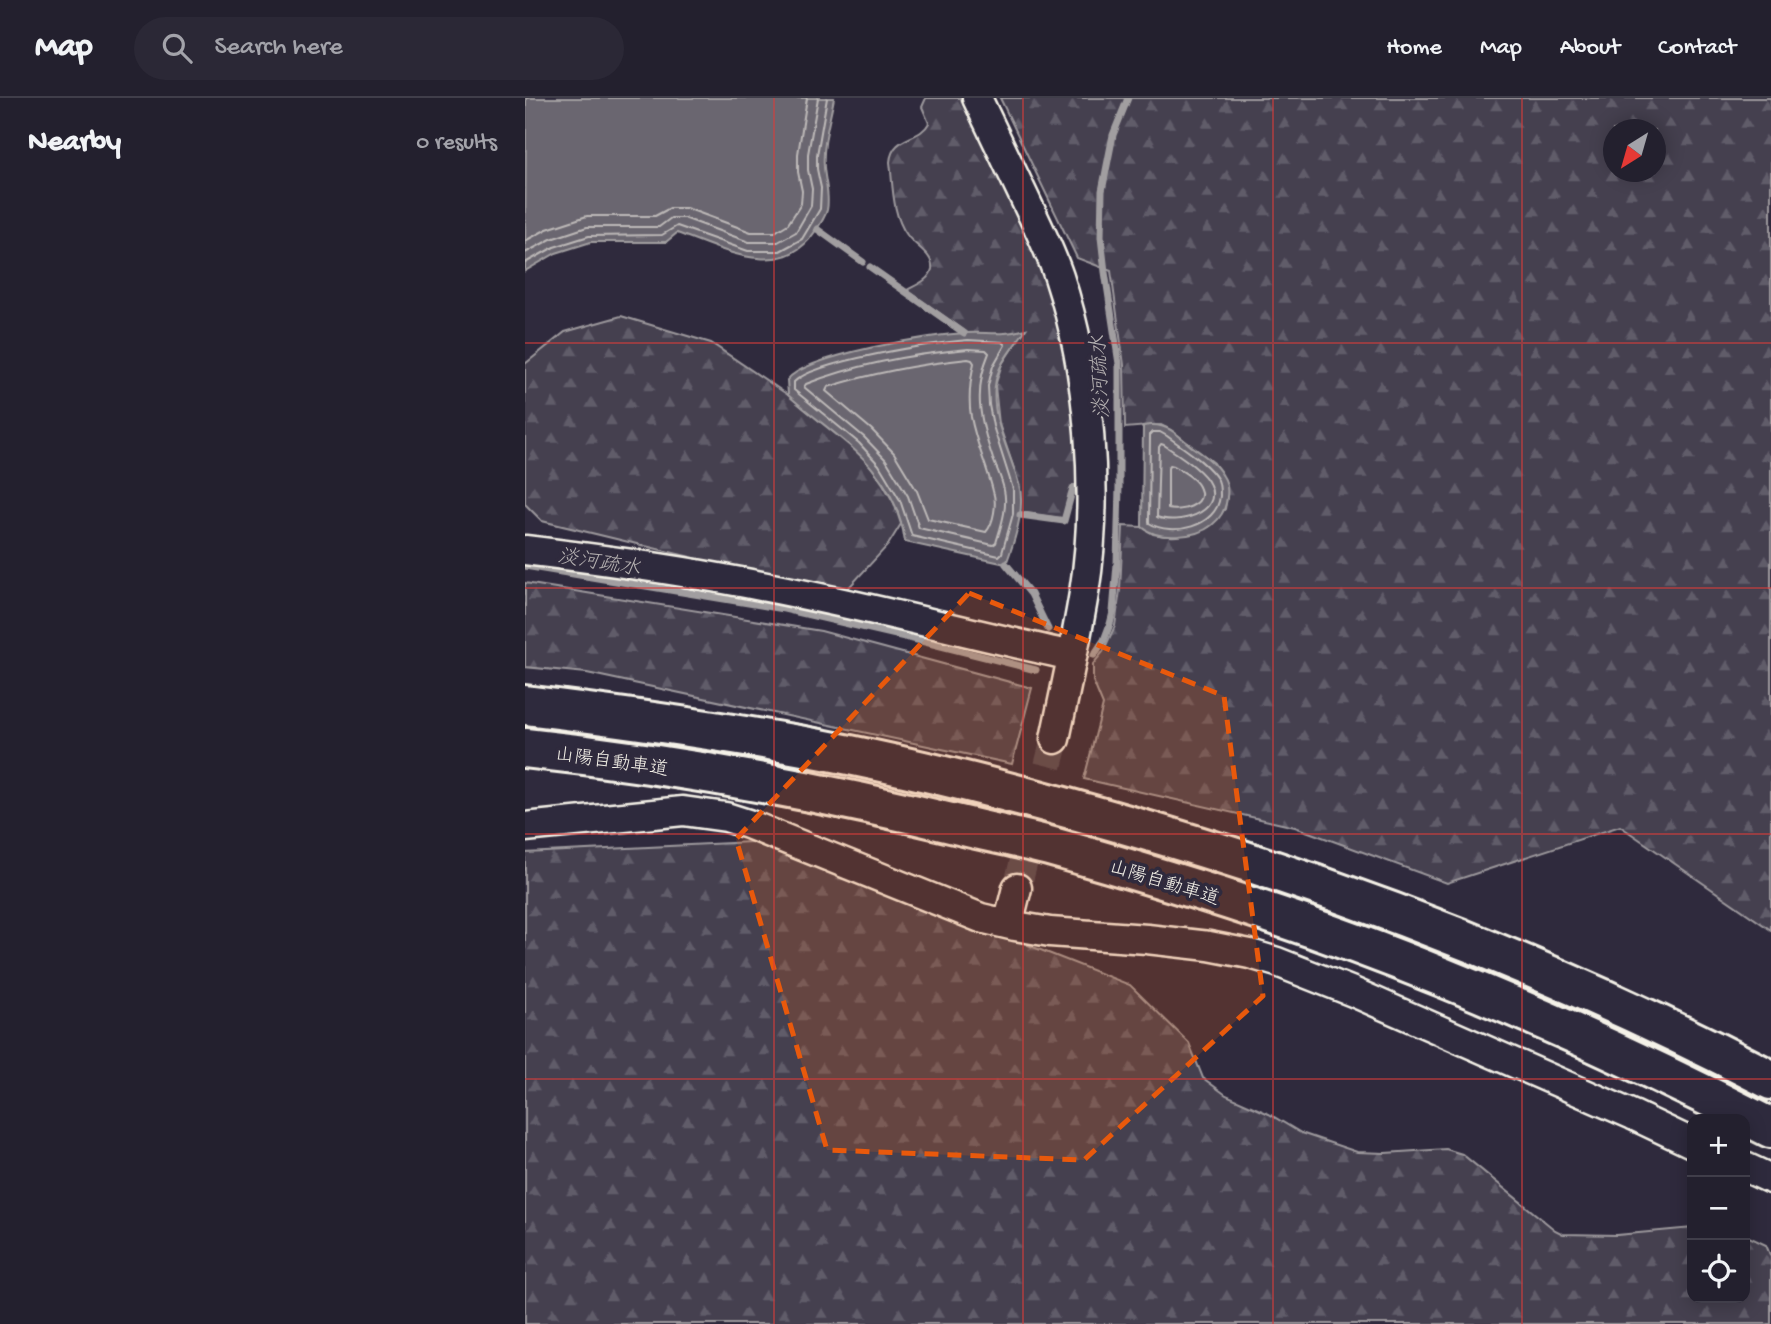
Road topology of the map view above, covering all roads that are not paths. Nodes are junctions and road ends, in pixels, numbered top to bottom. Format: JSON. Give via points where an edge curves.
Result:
{"nodes":[{"id":1,"x":977,"y":98,"type":"edge"},
{"id":2,"x":525,"y":550,"type":"edge"},
{"id":3,"x":1072,"y":656,"type":"junction"},
{"id":4,"x":525,"y":705,"type":"edge"},
{"id":5,"x":1055,"y":739,"type":"tunnel mouth"},
{"id":6,"x":525,"y":748,"type":"edge"},
{"id":7,"x":525,"y":827,"type":"edge"},
{"id":8,"x":1017,"y":888,"type":"tunnel mouth"},
{"id":9,"x":1008,"y":924,"type":"junction"},
{"id":10,"x":1771,"y":1080,"type":"edge"},
{"id":11,"x":1771,"y":1128,"type":"edge"},
{"id":12,"x":1687,"y":1141,"type":"edge"},
{"id":13,"x":1750,"y":1169,"type":"edge"},
{"id":14,"x":1771,"y":1179,"type":"edge"}],
"edges":[{"from":1,"to":3,"type":"street","via":[[1049,248],[1082,368],[1090,529]]},
{"from":2,"to":3,"type":"street","via":[[727,580]]},
{"from":3,"to":5,"type":"street"},
{"from":4,"to":10,"type":"highway","via":[[703,729],[915,769],[1192,843],[1460,938],[1618,1005]]},
{"from":6,"to":11,"type":"highway","name":"山陽自動車道","via":[[790,787],[1046,846],[1178,884],[1439,975]]},
{"from":7,"to":9,"type":"street","via":[[683,811],[726,817],[954,908]]},
{"from":8,"to":9,"type":"street"},
{"from":9,"to":12,"type":"street","via":[[1209,946],[1277,962]]},
{"from":13,"to":14,"type":"street"}]}
